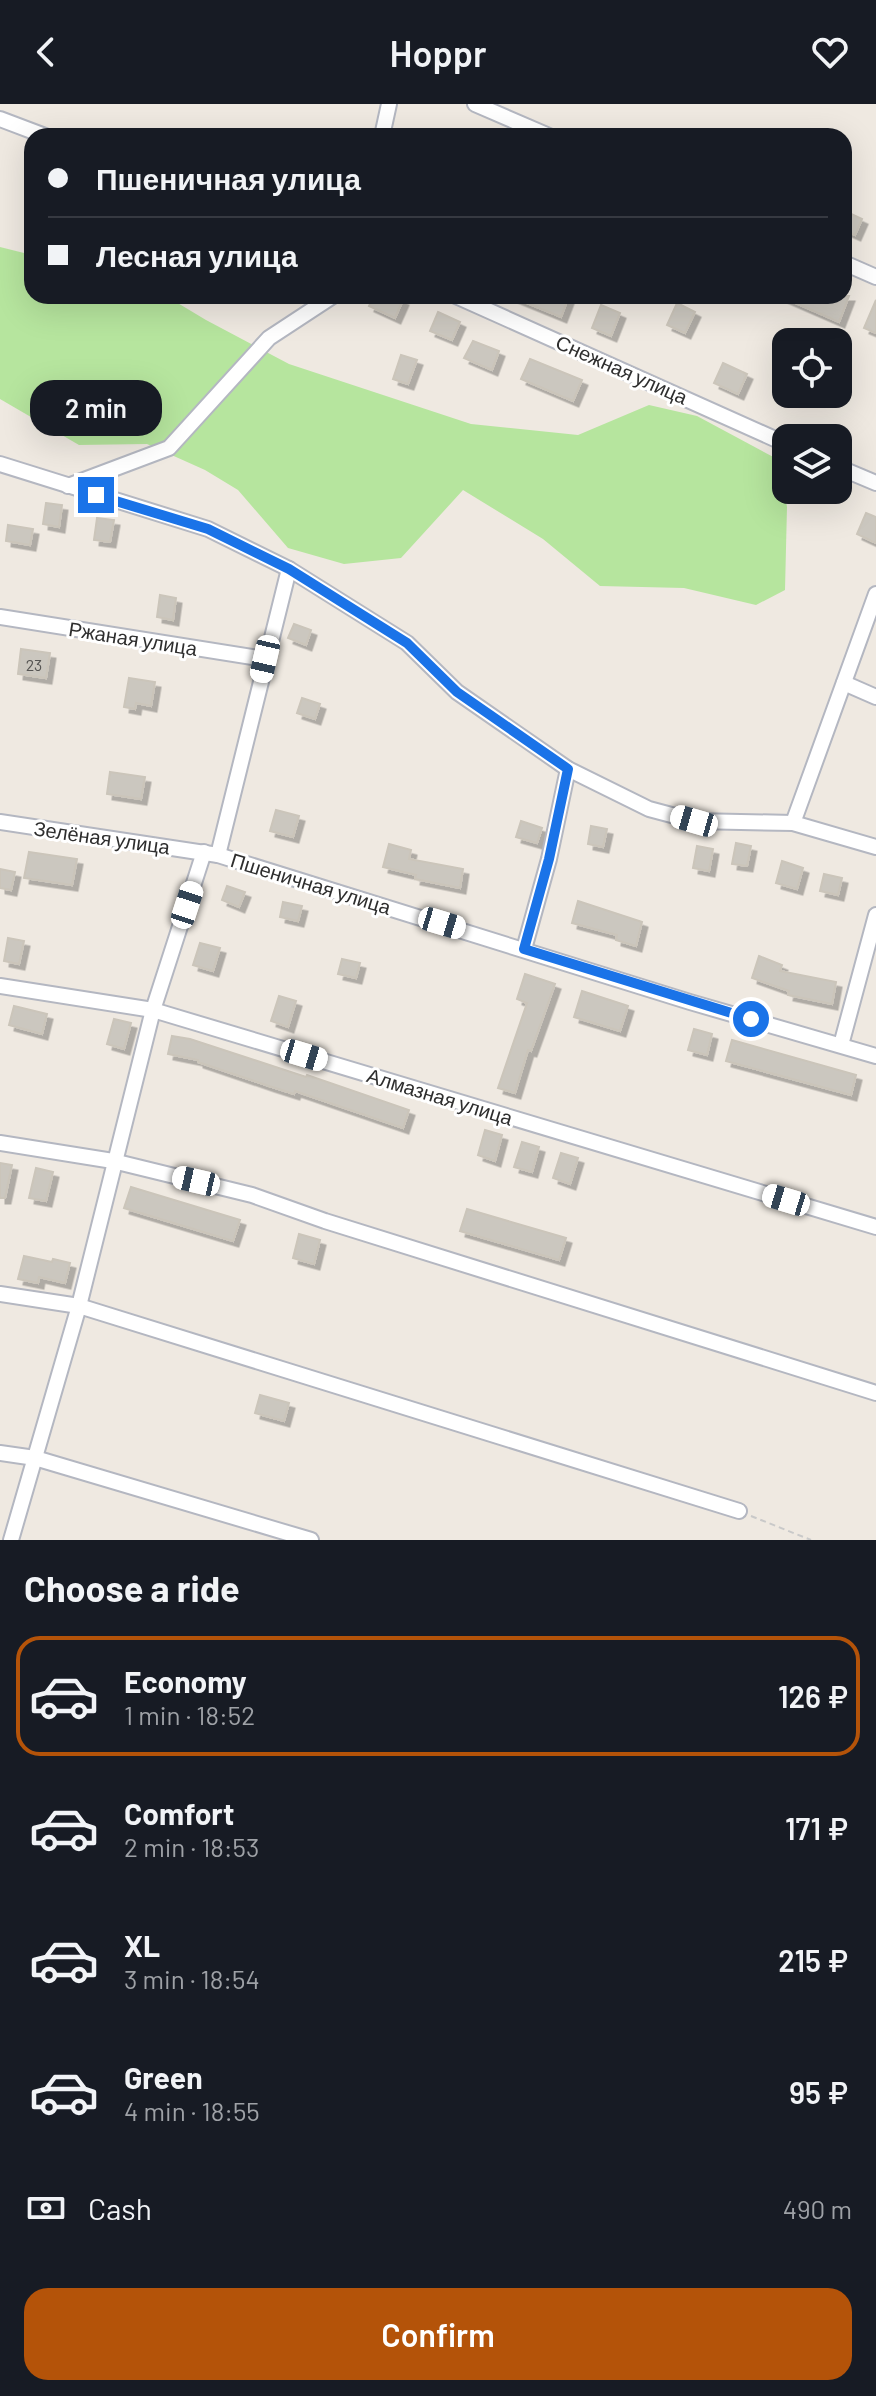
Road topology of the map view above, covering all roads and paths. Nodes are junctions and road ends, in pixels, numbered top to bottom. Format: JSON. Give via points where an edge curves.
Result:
{"nodes":[{"id":1,"x":389,"y":104,"type":"edge"},
{"id":2,"x":475,"y":104,"type":"edge"},
{"id":3,"x":0,"y":119,"type":"edge"},
{"id":4,"x":24,"y":128,"type":"edge"},
{"id":5,"x":384,"y":128,"type":"edge"},
{"id":6,"x":530,"y":128,"type":"edge"},
{"id":7,"x":852,"y":266,"type":"edge"},
{"id":8,"x":876,"y":277,"type":"edge"},
{"id":9,"x":321,"y":304,"type":"edge"},
{"id":10,"x":474,"y":304,"type":"edge"},
{"id":11,"x":772,"y":438,"type":"edge"},
{"id":12,"x":0,"y":464,"type":"edge"},
{"id":13,"x":852,"y":473,"type":"edge"},
{"id":14,"x":876,"y":483,"type":"edge"},
{"id":15,"x":68,"y":486,"type":"junction"},
{"id":16,"x":289,"y":569,"type":"junction"},
{"id":17,"x":876,"y":594,"type":"edge"},
{"id":18,"x":0,"y":617,"type":"edge"},
{"id":19,"x":265,"y":659,"type":"junction"},
{"id":20,"x":844,"y":683,"type":"junction"},
{"id":21,"x":876,"y":697,"type":"edge"},
{"id":22,"x":568,"y":769,"type":"junction"},
{"id":23,"x":0,"y":822,"type":"edge"},
{"id":24,"x":793,"y":823,"type":"junction"},
{"id":25,"x":876,"y":847,"type":"edge"},
{"id":26,"x":211,"y":854,"type":"junction"},
{"id":27,"x":876,"y":915,"type":"edge"},
{"id":28,"x":524,"y":949,"type":"junction"},
{"id":29,"x":0,"y":986,"type":"edge"},
{"id":30,"x":153,"y":1010,"type":"junction"},
{"id":31,"x":841,"y":1045,"type":"junction"},
{"id":32,"x":876,"y":1056,"type":"edge"},
{"id":33,"x":0,"y":1143,"type":"edge"},
{"id":34,"x":113,"y":1161,"type":"junction"},
{"id":35,"x":876,"y":1227,"type":"edge"},
{"id":36,"x":0,"y":1294,"type":"edge"},
{"id":37,"x":79,"y":1306,"type":"junction"},
{"id":38,"x":876,"y":1393,"type":"edge"},
{"id":39,"x":0,"y":1453,"type":"edge"},
{"id":40,"x":35,"y":1458,"type":"junction"},
{"id":41,"x":739,"y":1511,"type":"joint"},
{"id":42,"x":11,"y":1540,"type":"edge"},
{"id":43,"x":311,"y":1540,"type":"edge"},
{"id":44,"x":811,"y":1540,"type":"edge"}],
"edges":[{"from":1,"to":5,"type":"street"},
{"from":2,"to":6,"type":"street"},
{"from":3,"to":4,"type":"street"},
{"from":7,"to":8,"type":"street"},
{"from":9,"to":15,"type":"street","via":[[269,338],[169,448]]},
{"from":10,"to":11,"type":"street","name":"Снежная улица"},
{"from":12,"to":15,"type":"street"},
{"from":13,"to":14,"type":"street"},
{"from":15,"to":16,"type":"street","via":[[208,529]]},
{"from":16,"to":19,"type":"street"},
{"from":16,"to":22,"type":"street","via":[[407,643],[457,692]]},
{"from":17,"to":20,"type":"street"},
{"from":18,"to":19,"type":"street","name":"Ржаная улица"},
{"from":19,"to":26,"type":"street"},
{"from":20,"to":21,"type":"street"},
{"from":20,"to":24,"type":"street"},
{"from":22,"to":24,"type":"street","via":[[649,809],[694,821]]},
{"from":22,"to":28,"type":"street"},
{"from":23,"to":26,"type":"street","name":"Зелёная улица"},
{"from":24,"to":25,"type":"street"},
{"from":26,"to":28,"type":"street","name":"Пшеничная улица"},
{"from":26,"to":30,"type":"street"},
{"from":27,"to":31,"type":"street"},
{"from":28,"to":31,"type":"street","name":"Пшеничная улица"},
{"from":29,"to":30,"type":"street","name":"Алмазная улица"},
{"from":30,"to":34,"type":"street"},
{"from":30,"to":35,"type":"street","name":"Алмазная улица"},
{"from":31,"to":32,"type":"street","name":"Пшеничная улица"},
{"from":33,"to":34,"type":"street"},
{"from":34,"to":37,"type":"street"},
{"from":34,"to":38,"type":"street","via":[[252,1195]]},
{"from":36,"to":37,"type":"street"},
{"from":37,"to":40,"type":"street"},
{"from":37,"to":41,"type":"street"},
{"from":39,"to":40,"type":"street"},
{"from":40,"to":42,"type":"street"},
{"from":40,"to":43,"type":"street"},
{"from":41,"to":44,"type":"path"}]}
